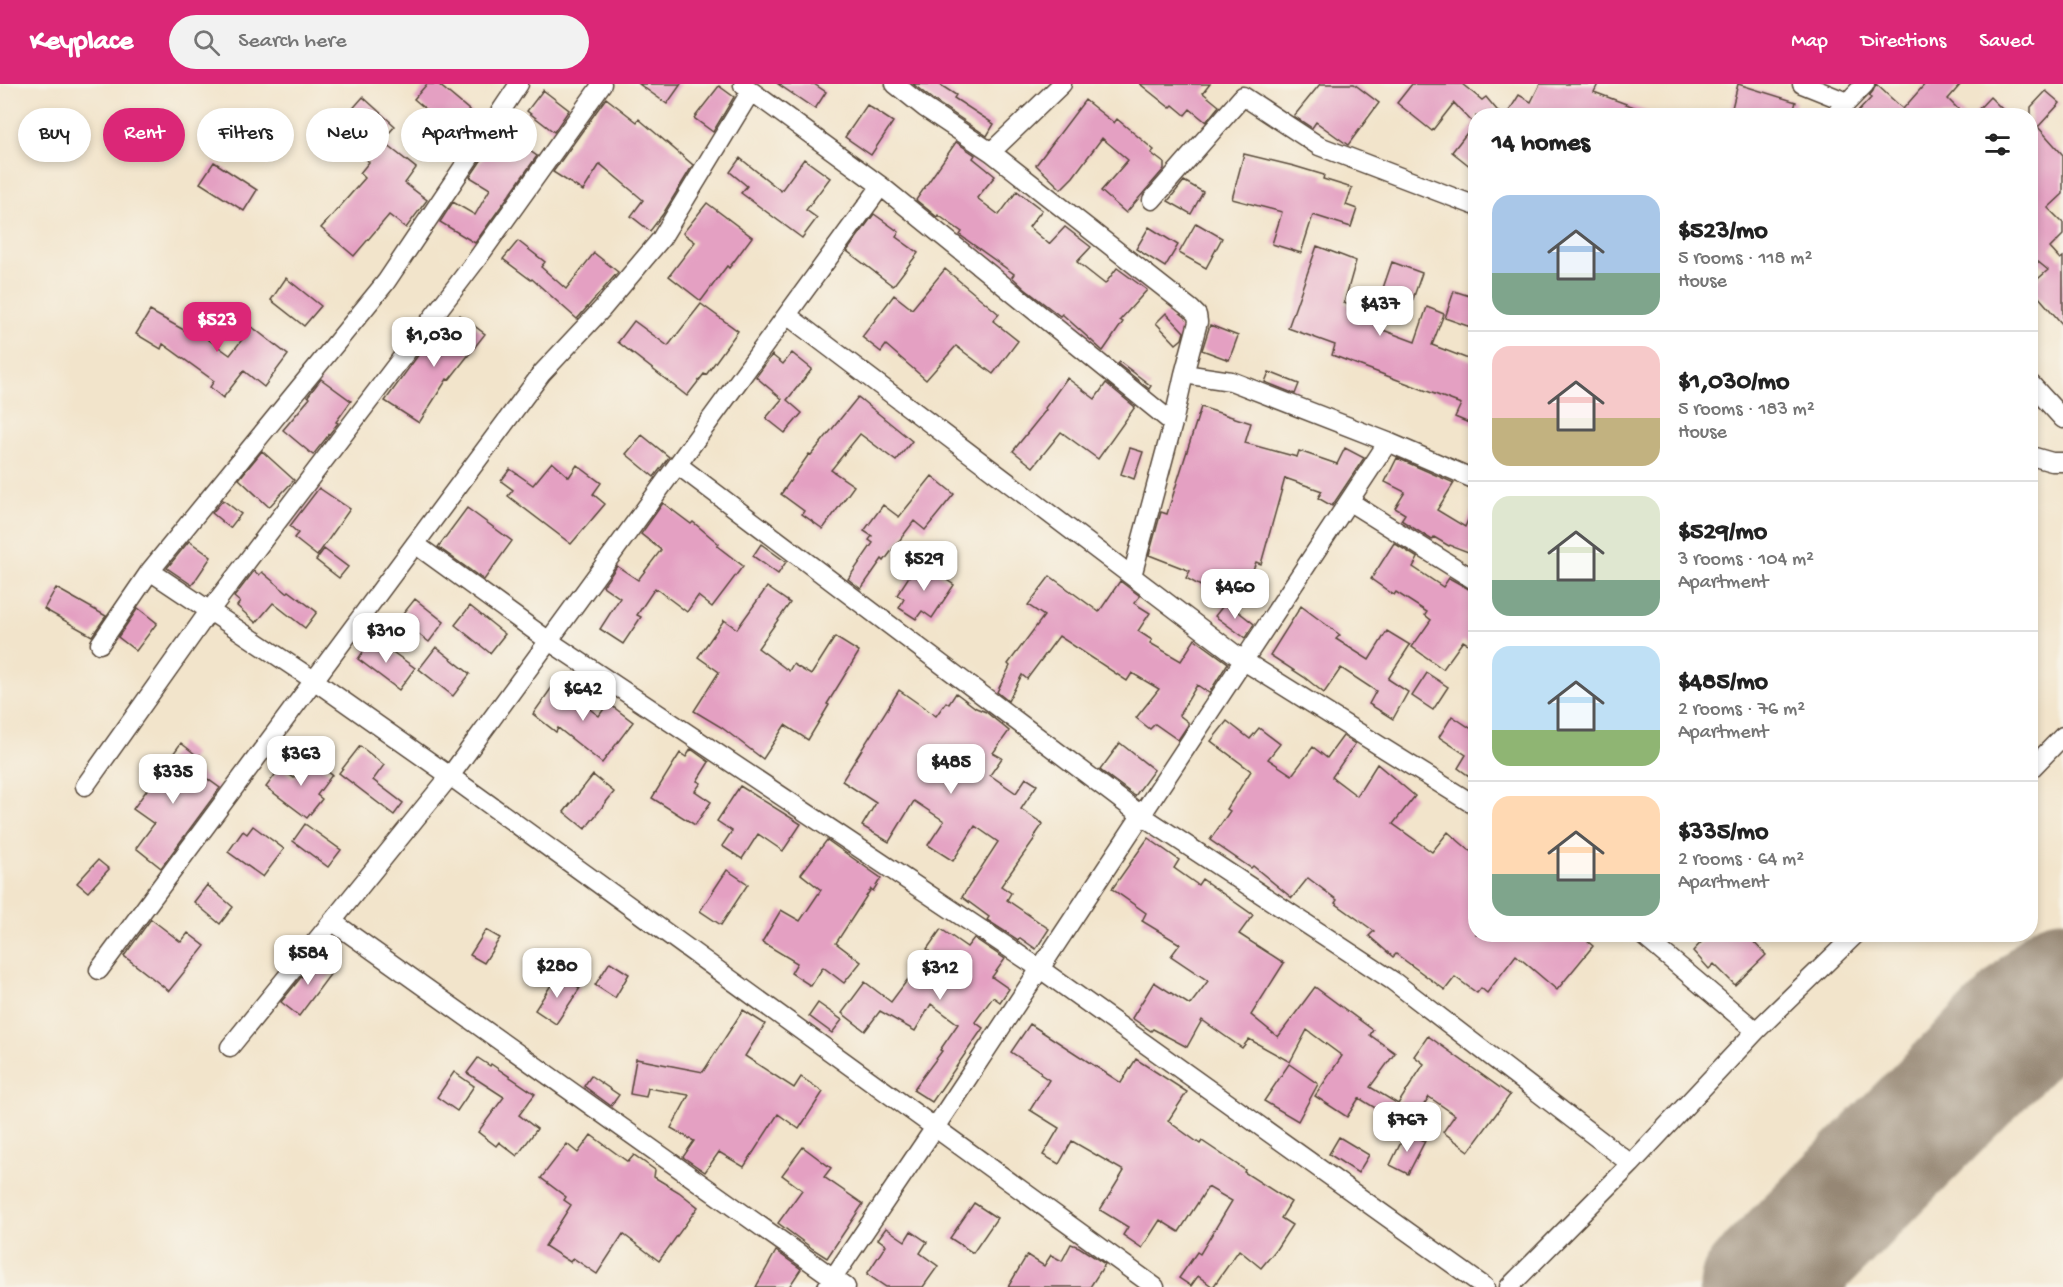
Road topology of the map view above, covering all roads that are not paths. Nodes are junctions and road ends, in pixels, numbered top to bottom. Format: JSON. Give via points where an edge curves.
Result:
{"nodes":[{"id":1,"x":519,"y":84,"type":"edge"},
{"id":2,"x":602,"y":84,"type":"edge"},
{"id":3,"x":895,"y":84,"type":"edge"},
{"id":4,"x":1062,"y":84,"type":"edge"},
{"id":5,"x":1802,"y":84,"type":"edge"},
{"id":6,"x":1865,"y":84,"type":"edge"},
{"id":7,"x":746,"y":87,"type":"edge"},
{"id":8,"x":1847,"y":102,"type":"junction"},
{"id":9,"x":1841,"y":108,"type":"edge"},
{"id":10,"x":991,"y":152,"type":"junction"},
{"id":11,"x":881,"y":186,"type":"junction"},
{"id":12,"x":1152,"y":200,"type":"dead end"},
{"id":13,"x":1468,"y":203,"type":"edge"},
{"id":14,"x":787,"y":315,"type":"junction"},
{"id":15,"x":1184,"y":374,"type":"junction"},
{"id":16,"x":2038,"y":392,"type":"edge"},
{"id":17,"x":2063,"y":419,"type":"edge"},
{"id":18,"x":1173,"y":423,"type":"junction"},
{"id":19,"x":1388,"y":442,"type":"junction"},
{"id":20,"x":2038,"y":458,"type":"edge"},
{"id":21,"x":2063,"y":462,"type":"edge"},
{"id":22,"x":678,"y":465,"type":"junction"},
{"id":23,"x":1468,"y":477,"type":"edge"},
{"id":24,"x":1350,"y":501,"type":"junction"},
{"id":25,"x":415,"y":544,"type":"junction"},
{"id":26,"x":150,"y":571,"type":"junction"},
{"id":27,"x":1132,"y":576,"type":"junction"},
{"id":28,"x":1468,"y":576,"type":"edge"},
{"id":29,"x":210,"y":610,"type":"junction"},
{"id":30,"x":549,"y":641,"type":"junction"},
{"id":31,"x":100,"y":644,"type":"dead end"},
{"id":32,"x":1244,"y":660,"type":"junction"},
{"id":33,"x":315,"y":681,"type":"junction"},
{"id":34,"x":2063,"y":736,"type":"edge"},
{"id":35,"x":2038,"y":754,"type":"edge"},
{"id":36,"x":450,"y":776,"type":"junction"},
{"id":37,"x":85,"y":786,"type":"dead end"},
{"id":38,"x":1468,"y":801,"type":"edge"},
{"id":39,"x":1141,"y":815,"type":"junction"},
{"id":40,"x":333,"y":922,"type":"junction"},
{"id":41,"x":1650,"y":942,"type":"edge"},
{"id":42,"x":1848,"y":942,"type":"edge"},
{"id":43,"x":1039,"y":968,"type":"junction"},
{"id":44,"x":99,"y":970,"type":"dead end"},
{"id":45,"x":1756,"y":1031,"type":"junction"},
{"id":46,"x":230,"y":1047,"type":"dead end"},
{"id":47,"x":936,"y":1126,"type":"junction"},
{"id":48,"x":1631,"y":1164,"type":"junction"},
{"id":49,"x":835,"y":1284,"type":"edge"},
{"id":50,"x":1155,"y":1287,"type":"edge"},
{"id":51,"x":1485,"y":1287,"type":"edge"},
{"id":52,"x":1509,"y":1287,"type":"edge"}],
"edges":[{"from":1,"to":26,"type":"street","via":[[386,282]]},
{"from":2,"to":29,"type":"street","via":[[477,259]]},
{"from":3,"to":10,"type":"street"},
{"from":4,"to":10,"type":"street"},
{"from":5,"to":8,"type":"street"},
{"from":6,"to":8,"type":"street"},
{"from":7,"to":11,"type":"street"},
{"from":7,"to":25,"type":"street","via":[[661,239],[542,373]]},
{"from":8,"to":9,"type":"street"},
{"from":10,"to":15,"type":"street","via":[[1197,315]]},
{"from":11,"to":14,"type":"street"},
{"from":11,"to":18,"type":"street"},
{"from":12,"to":13,"type":"street","via":[[1243,96],[1319,146]]},
{"from":14,"to":22,"type":"street"},
{"from":14,"to":27,"type":"street"},
{"from":15,"to":18,"type":"street"},
{"from":15,"to":19,"type":"street","via":[[1231,381]]},
{"from":16,"to":17,"type":"street"},
{"from":18,"to":27,"type":"street"},
{"from":19,"to":23,"type":"street"},
{"from":19,"to":24,"type":"street"},
{"from":20,"to":21,"type":"street"},
{"from":22,"to":30,"type":"street"},
{"from":22,"to":39,"type":"street"},
{"from":24,"to":28,"type":"street"},
{"from":24,"to":32,"type":"street"},
{"from":25,"to":30,"type":"street"},
{"from":25,"to":33,"type":"street"},
{"from":26,"to":29,"type":"street"},
{"from":26,"to":31,"type":"street"},
{"from":27,"to":32,"type":"street"},
{"from":29,"to":33,"type":"street"},
{"from":29,"to":37,"type":"street"},
{"from":30,"to":36,"type":"street"},
{"from":30,"to":43,"type":"street"},
{"from":32,"to":38,"type":"street"},
{"from":32,"to":39,"type":"street"},
{"from":33,"to":36,"type":"street"},
{"from":33,"to":44,"type":"street"},
{"from":34,"to":35,"type":"street"},
{"from":36,"to":40,"type":"street"},
{"from":36,"to":47,"type":"street"},
{"from":39,"to":43,"type":"street"},
{"from":39,"to":48,"type":"street","via":[[1393,981]]},
{"from":40,"to":46,"type":"street"},
{"from":40,"to":49,"type":"street"},
{"from":41,"to":45,"type":"street"},
{"from":42,"to":45,"type":"street"},
{"from":43,"to":47,"type":"street"},
{"from":43,"to":51,"type":"street"},
{"from":45,"to":48,"type":"street"},
{"from":47,"to":49,"type":"street"},
{"from":47,"to":50,"type":"street"},
{"from":48,"to":52,"type":"street"}]}
